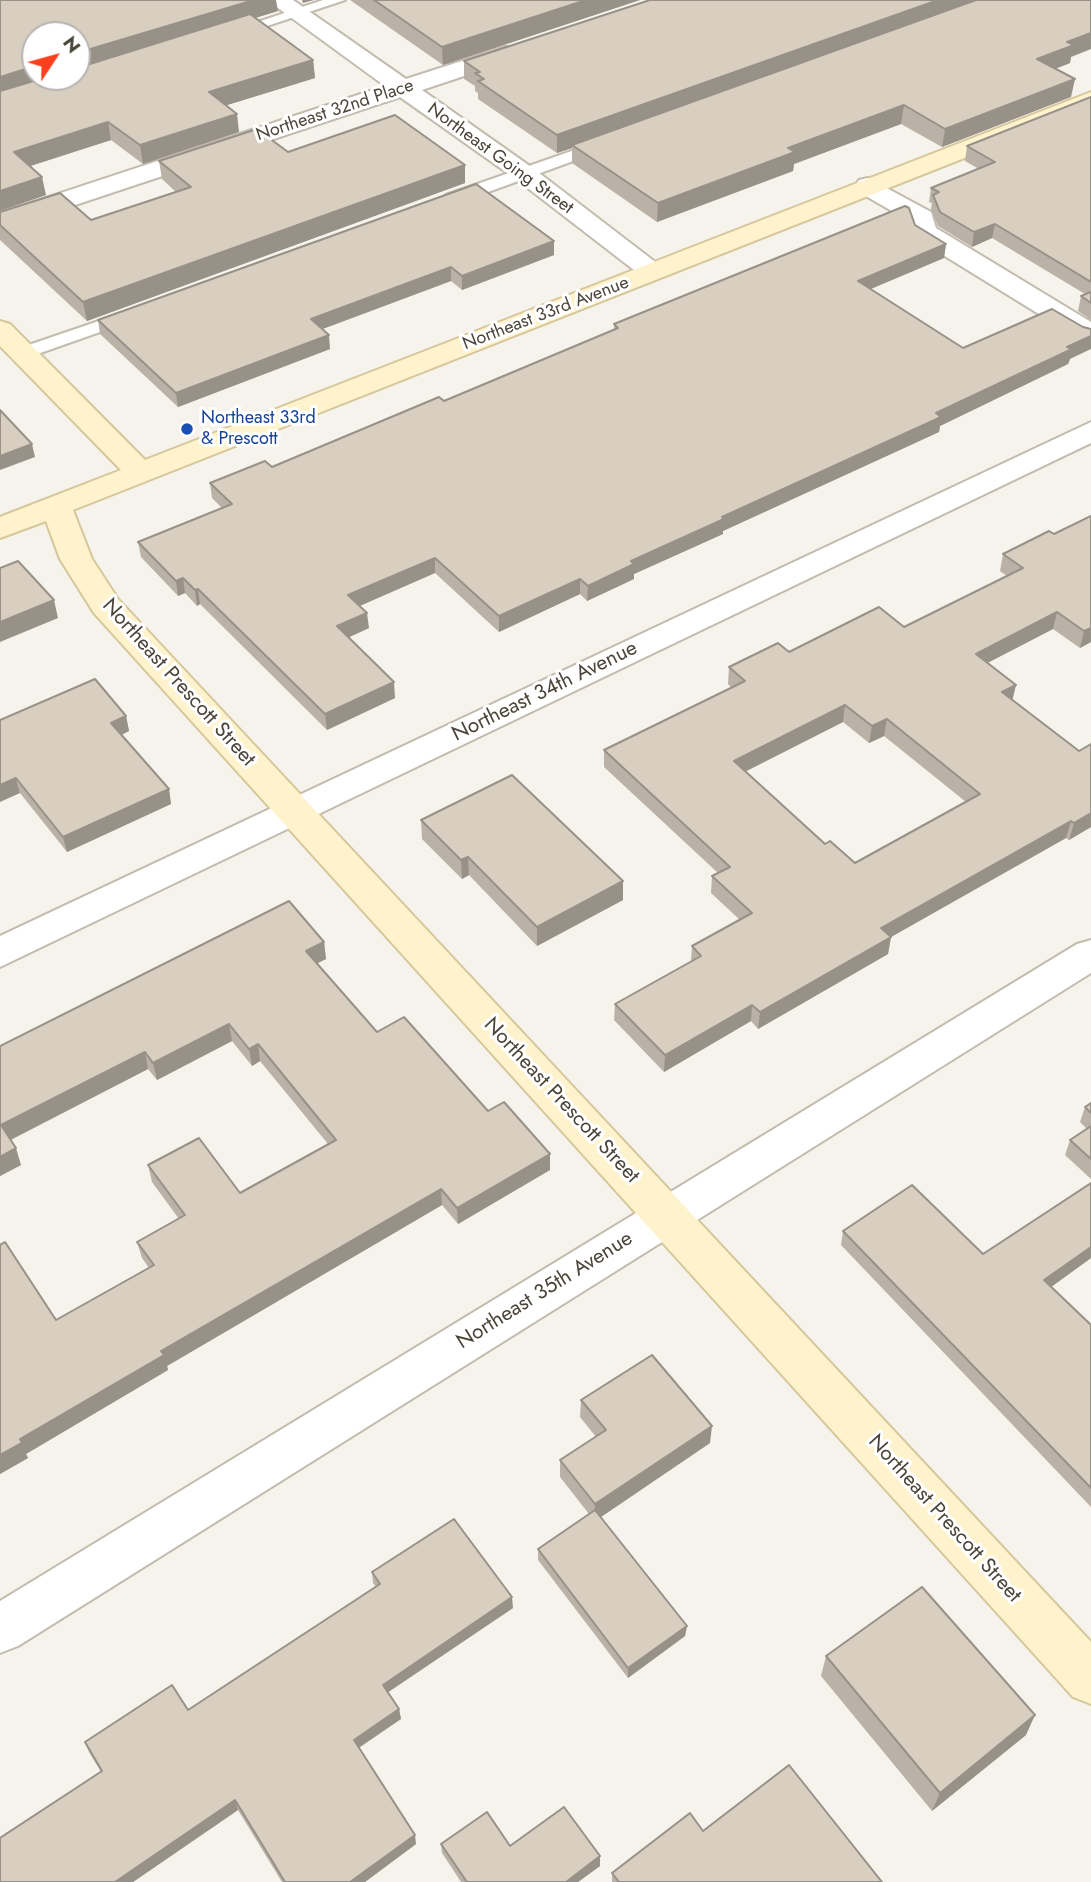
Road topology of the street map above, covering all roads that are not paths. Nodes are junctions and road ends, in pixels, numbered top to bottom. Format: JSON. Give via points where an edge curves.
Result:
{"nodes":[{"id":1,"x":338,"y":0,"type":"edge"},
{"id":2,"x":287,"y":6,"type":"edge"},
{"id":3,"x":219,"y":36,"type":"edge"},
{"id":4,"x":540,"y":43,"type":"edge"},
{"id":5,"x":404,"y":88,"type":"junction"},
{"id":6,"x":1091,"y":99,"type":"edge"},
{"id":7,"x":616,"y":141,"type":"edge"},
{"id":8,"x":525,"y":174,"type":"junction"},
{"id":9,"x":868,"y":186,"type":"junction"},
{"id":10,"x":435,"y":206,"type":"edge"},
{"id":11,"x":0,"y":222,"type":"edge"},
{"id":12,"x":653,"y":271,"type":"junction"},
{"id":13,"x":139,"y":312,"type":"edge"},
{"id":14,"x":0,"y":330,"type":"edge"},
{"id":15,"x":1091,"y":334,"type":"edge"},
{"id":16,"x":23,"y":353,"type":"junction"},
{"id":17,"x":1091,"y":431,"type":"edge"},
{"id":18,"x":141,"y":472,"type":"junction"},
{"id":19,"x":56,"y":506,"type":"junction"},
{"id":20,"x":0,"y":528,"type":"edge"},
{"id":21,"x":295,"y":811,"type":"junction"},
{"id":22,"x":0,"y":953,"type":"edge"},
{"id":23,"x":1091,"y":954,"type":"edge"},
{"id":24,"x":667,"y":1216,"type":"junction"},
{"id":25,"x":0,"y":1629,"type":"edge"},
{"id":26,"x":1091,"y":1679,"type":"edge"}],
"edges":[{"from":1,"to":2,"type":"lane"},
{"from":2,"to":3,"type":"lane"},
{"from":2,"to":5,"type":"street","name":"Northeast Going Street"},
{"from":4,"to":5,"type":"street","name":"Northeast 32nd Place"},
{"from":5,"to":8,"type":"street","name":"Northeast Going Street"},
{"from":5,"to":11,"type":"street","name":"Northeast 32nd Place"},
{"from":6,"to":9,"type":"street","name":"Northeast 33rd Avenue"},
{"from":7,"to":8,"type":"lane"},
{"from":8,"to":10,"type":"lane"},
{"from":8,"to":12,"type":"street","name":"Northeast Going Street"},
{"from":9,"to":12,"type":"street","name":"Northeast 33rd Avenue"},
{"from":9,"to":15,"type":"street","via":[[922,218],[923,231]]},
{"from":12,"to":18,"type":"street","name":"Northeast 33rd Avenue"},
{"from":13,"to":16,"type":"lane"},
{"from":14,"to":16,"type":"street"},
{"from":16,"to":18,"type":"street"},
{"from":17,"to":21,"type":"street","name":"Northeast 34th Avenue"},
{"from":18,"to":19,"type":"street","name":"Northeast 33rd Avenue"},
{"from":19,"to":20,"type":"street","name":"Northeast 33rd Avenue"},
{"from":19,"to":21,"type":"street","name":"Northeast Prescott Street","via":[[76,559],[106,606]]},
{"from":21,"to":22,"type":"street","name":"Northeast 34th Avenue"},
{"from":21,"to":24,"type":"street","name":"Northeast Prescott Street"},
{"from":23,"to":24,"type":"street","name":"Northeast 35th Avenue"},
{"from":24,"to":25,"type":"street","name":"Northeast 35th Avenue"},
{"from":24,"to":26,"type":"street","name":"Northeast Prescott Street"}]}
